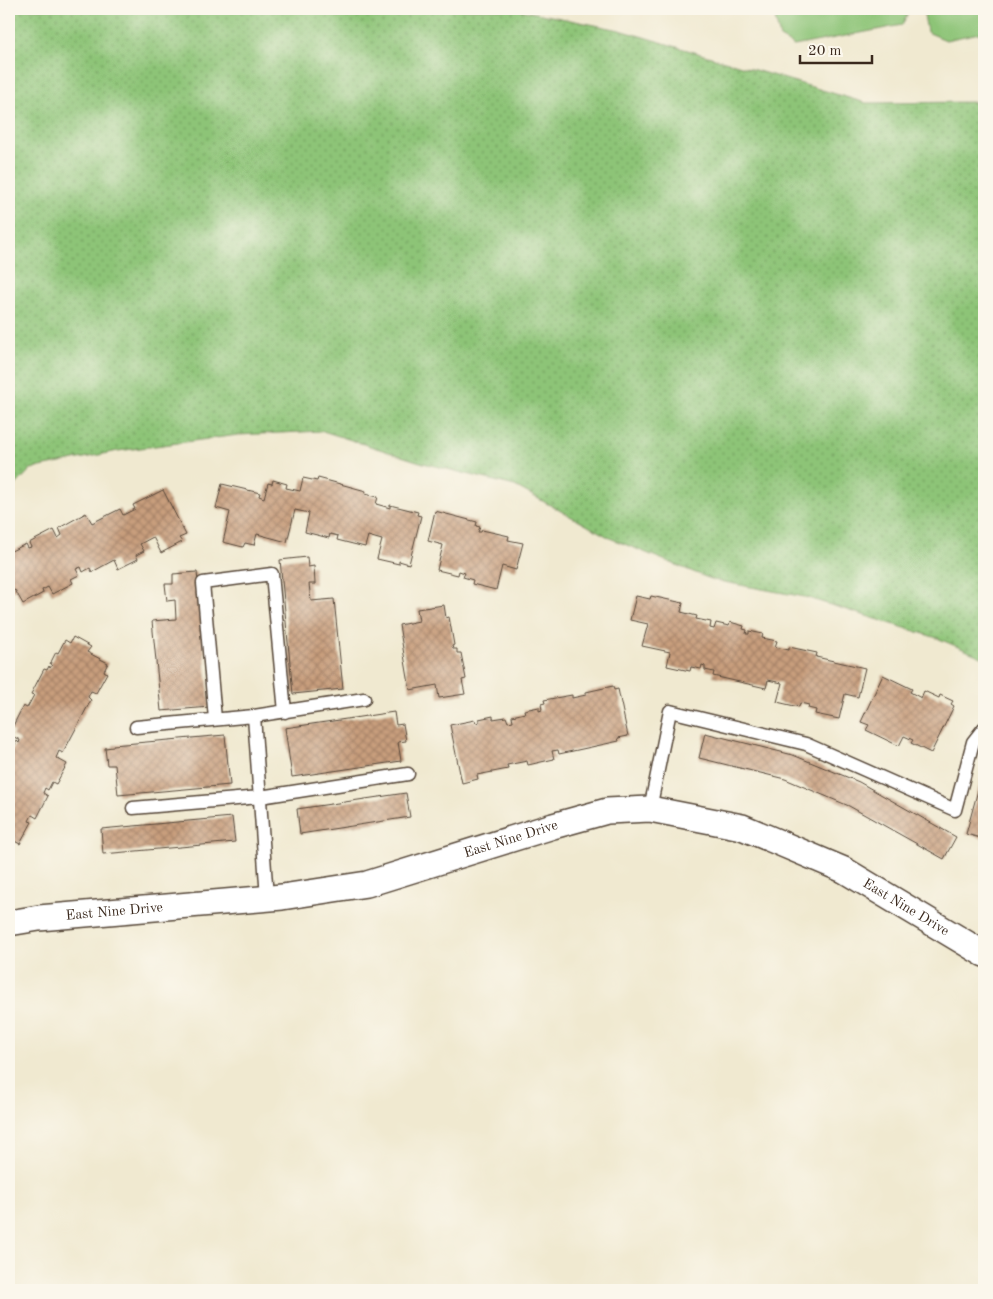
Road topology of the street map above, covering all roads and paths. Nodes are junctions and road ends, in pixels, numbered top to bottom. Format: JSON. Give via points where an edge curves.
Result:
{"nodes":[{"id":1,"x":364,"y":699,"type":"dead end"},
{"id":2,"x":285,"y":712,"type":"junction"},
{"id":3,"x":254,"y":716,"type":"junction"},
{"id":4,"x":215,"y":719,"type":"junction"},
{"id":5,"x":136,"y":727,"type":"dead end"},
{"id":6,"x":984,"y":728,"type":"edge"},
{"id":7,"x":408,"y":774,"type":"dead end"},
{"id":8,"x":260,"y":797,"type":"junction"},
{"id":9,"x":132,"y":808,"type":"dead end"},
{"id":10,"x":650,"y":809,"type":"junction"},
{"id":11,"x":267,"y":898,"type":"junction"},
{"id":12,"x":9,"y":923,"type":"edge"},
{"id":13,"x":984,"y":954,"type":"edge"}],
"edges":[{"from":1,"to":2,"type":"lane"},
{"from":2,"to":3,"type":"lane"},
{"from":2,"to":4,"type":"lane","via":[[272,574],[203,582]]},
{"from":3,"to":4,"type":"lane"},
{"from":3,"to":8,"type":"lane"},
{"from":4,"to":5,"type":"lane"},
{"from":6,"to":10,"type":"lane","via":[[973,742],[955,810],[806,744],[670,711]]},
{"from":7,"to":8,"type":"lane"},
{"from":8,"to":9,"type":"lane"},
{"from":8,"to":11,"type":"lane"},
{"from":10,"to":11,"type":"street","name":"East Nine Drive","via":[[607,811],[367,884]]},
{"from":10,"to":13,"type":"street","name":"East Nine Drive","via":[[742,827],[844,870]]},
{"from":11,"to":12,"type":"street","name":"East Nine Drive"}]}
